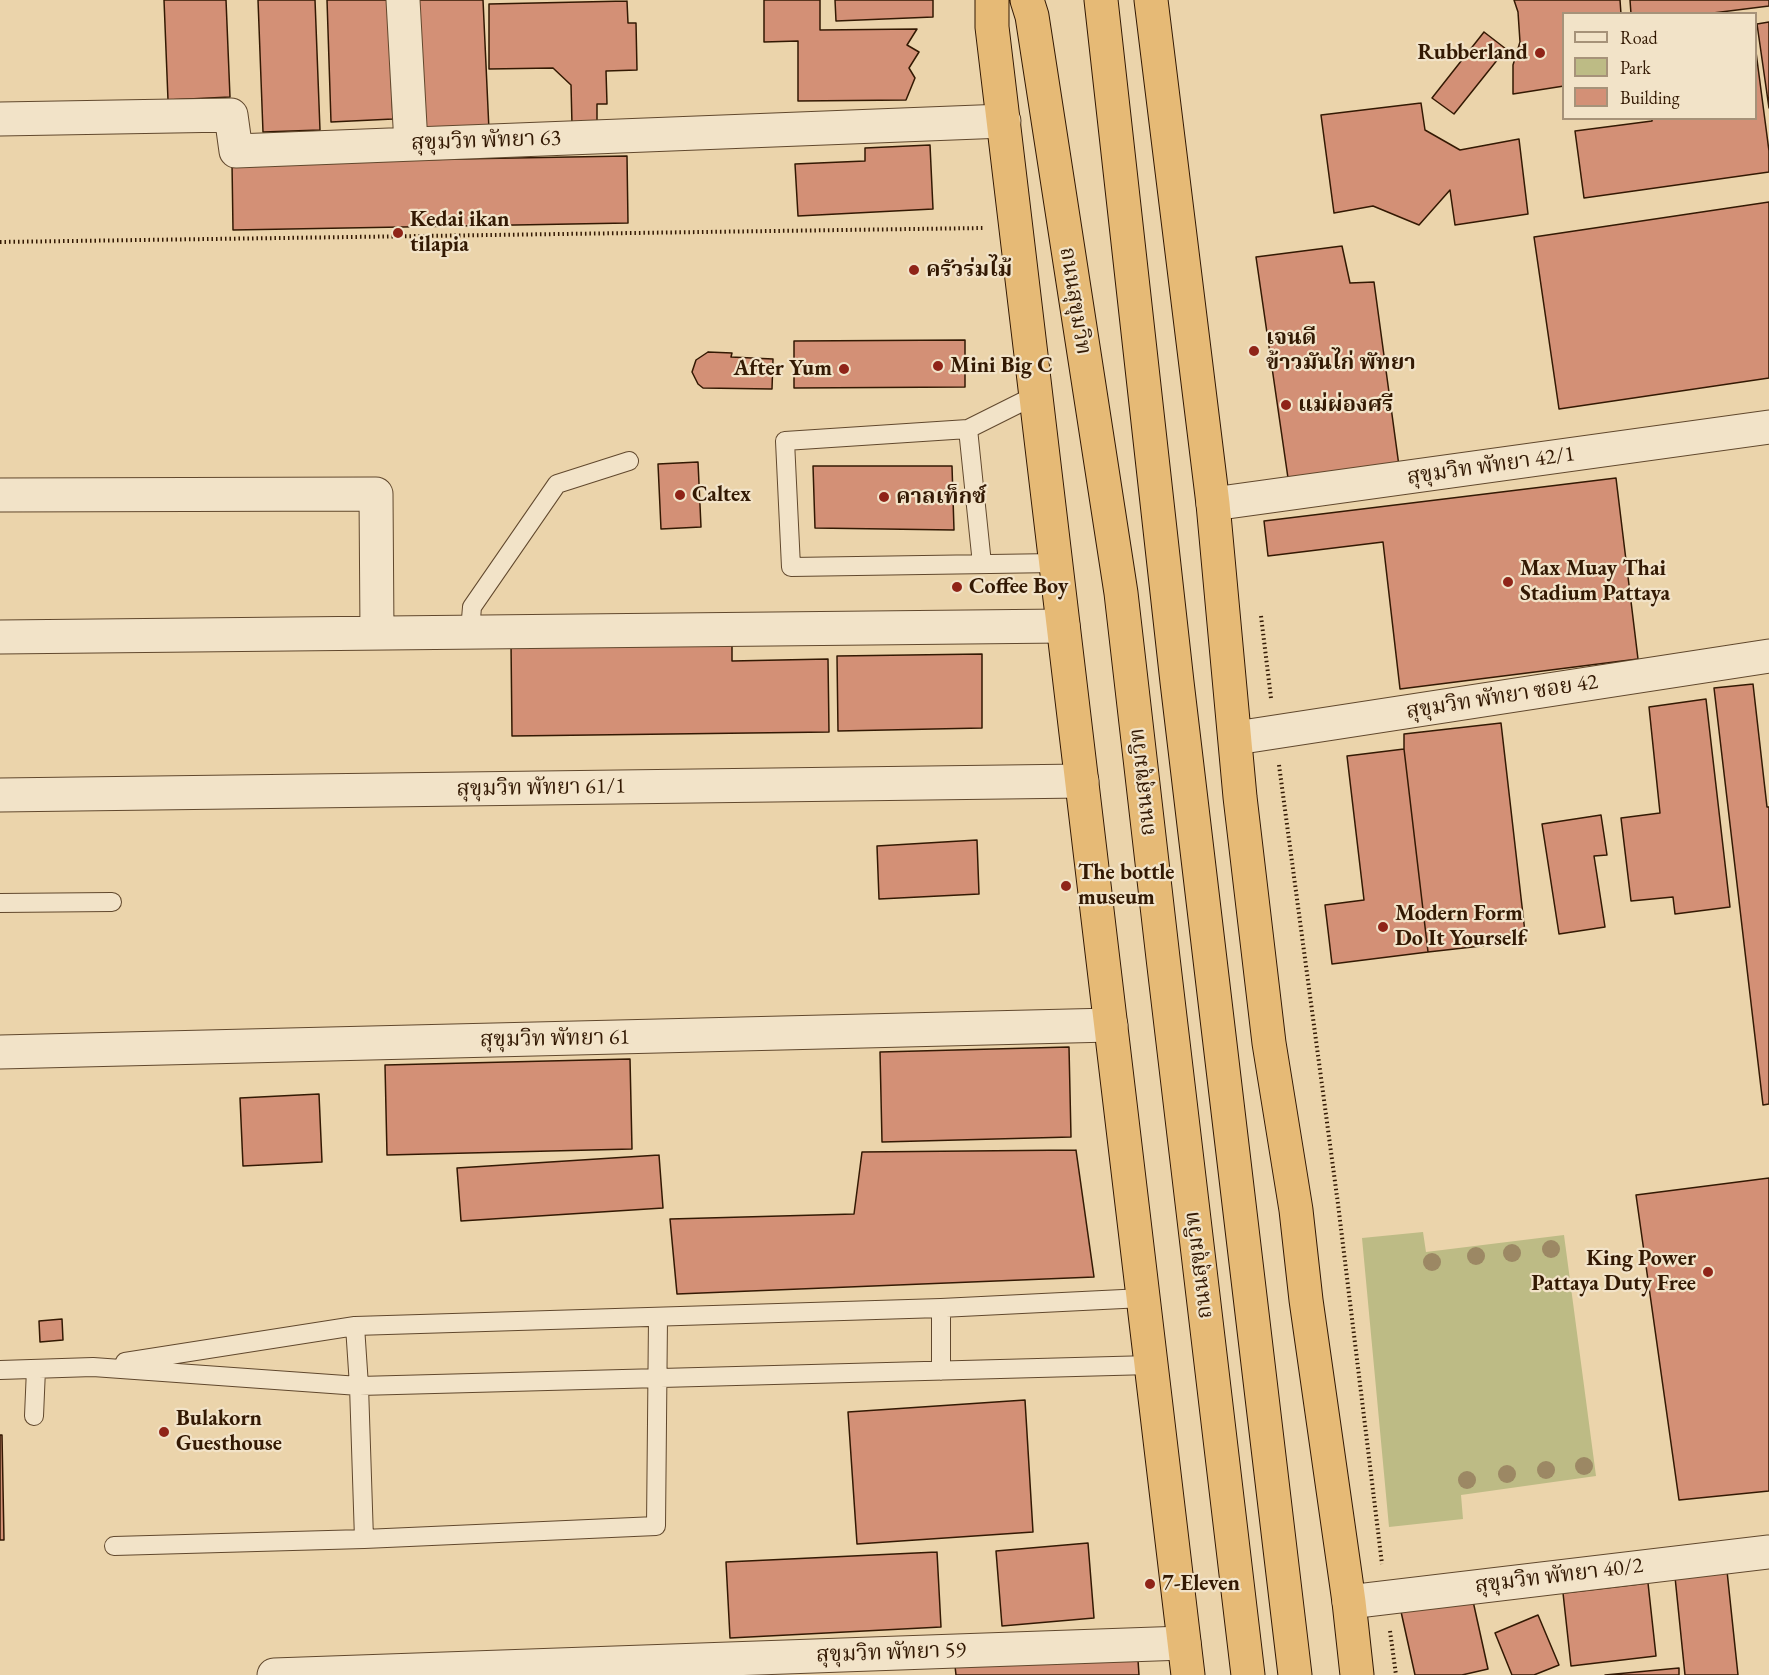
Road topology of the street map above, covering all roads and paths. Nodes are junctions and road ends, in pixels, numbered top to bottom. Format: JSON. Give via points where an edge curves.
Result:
{"nodes":[{"id":1,"x":403,"y":0,"type":"edge"},
{"id":2,"x":992,"y":0,"type":"edge"},
{"id":3,"x":1027,"y":0,"type":"edge"},
{"id":4,"x":1101,"y":0,"type":"edge"},
{"id":5,"x":1151,"y":0,"type":"edge"},
{"id":6,"x":0,"y":119,"type":"edge"},
{"id":7,"x":1004,"y":121,"type":"junction"},
{"id":8,"x":411,"y":144,"type":"junction"},
{"id":9,"x":1016,"y":228,"type":"junction"},
{"id":10,"x":0,"y":242,"type":"edge"},
{"id":11,"x":1036,"y":394,"type":"junction"},
{"id":12,"x":1769,"y":427,"type":"edge"},
{"id":13,"x":969,"y":429,"type":"junction"},
{"id":14,"x":628,"y":461,"type":"dead end"},
{"id":15,"x":0,"y":495,"type":"edge"},
{"id":16,"x":1212,"y":504,"type":"junction"},
{"id":17,"x":1056,"y":563,"type":"junction"},
{"id":18,"x":982,"y":564,"type":"junction"},
{"id":19,"x":1260,"y":616,"type":"dead end"},
{"id":20,"x":1064,"y":626,"type":"junction"},
{"id":21,"x":470,"y":631,"type":"junction"},
{"id":22,"x":377,"y":633,"type":"junction"},
{"id":23,"x":0,"y":637,"type":"edge"},
{"id":24,"x":1769,"y":656,"type":"edge"},
{"id":25,"x":1275,"y":733,"type":"junction"},
{"id":26,"x":1236,"y":738,"type":"junction"},
{"id":27,"x":1082,"y":781,"type":"junction"},
{"id":28,"x":0,"y":795,"type":"edge"},
{"id":29,"x":112,"y":902,"type":"dead end"},
{"id":30,"x":0,"y":903,"type":"edge"},
{"id":31,"x":1111,"y":1025,"type":"junction"},
{"id":32,"x":0,"y":1052,"type":"edge"},
{"id":33,"x":1143,"y":1298,"type":"junction"},
{"id":34,"x":941,"y":1308,"type":"junction"},
{"id":35,"x":658,"y":1317,"type":"junction"},
{"id":36,"x":355,"y":1326,"type":"junction"},
{"id":37,"x":1151,"y":1365,"type":"junction"},
{"id":38,"x":93,"y":1367,"type":"junction"},
{"id":39,"x":36,"y":1369,"type":"junction"},
{"id":40,"x":0,"y":1370,"type":"edge"},
{"id":41,"x":941,"y":1371,"type":"junction"},
{"id":42,"x":658,"y":1378,"type":"junction"},
{"id":43,"x":359,"y":1386,"type":"junction"},
{"id":44,"x":34,"y":1416,"type":"dead end"},
{"id":45,"x":364,"y":1539,"type":"junction"},
{"id":46,"x":114,"y":1546,"type":"dead end"},
{"id":47,"x":1769,"y":1552,"type":"edge"},
{"id":48,"x":1386,"y":1597,"type":"junction"},
{"id":49,"x":1349,"y":1602,"type":"junction"},
{"id":50,"x":1186,"y":1659,"type":"edge"},
{"id":51,"x":274,"y":1675,"type":"edge"},
{"id":52,"x":1248,"y":1675,"type":"edge"},
{"id":53,"x":1295,"y":1675,"type":"edge"},
{"id":54,"x":1357,"y":1675,"type":"edge"},
{"id":55,"x":1396,"y":1675,"type":"edge"}],
"edges":[{"from":1,"to":8,"type":"street"},
{"from":2,"to":7,"type":"highway"},
{"from":3,"to":52,"type":"highway","name":"ถนนสุขุมวิท","via":[[1121,593]]},
{"from":4,"to":53,"type":"highway","name":"ถนนสุขุมวิท","via":[[1178,694]]},
{"from":5,"to":16,"type":"highway"},
{"from":6,"to":8,"type":"street","name":"สุขุมวิท พัทยา 63","via":[[231,115],[236,151]]},
{"from":7,"to":8,"type":"street","name":"สุขุมวิท พัทยา 63"},
{"from":7,"to":9,"type":"highway"},
{"from":9,"to":10,"type":"path"},
{"from":9,"to":11,"type":"highway"},
{"from":11,"to":13,"type":"lane"},
{"from":11,"to":17,"type":"highway"},
{"from":12,"to":16,"type":"street","name":"สุขุมวิท พัทยา 42/1"},
{"from":13,"to":18,"type":"lane"},
{"from":13,"to":18,"type":"lane","via":[[785,441],[790,567]]},
{"from":14,"to":21,"type":"lane","via":[[557,484],[472,607]]},
{"from":15,"to":22,"type":"street","via":[[376,494]]},
{"from":16,"to":26,"type":"highway"},
{"from":17,"to":18,"type":"lane"},
{"from":17,"to":20,"type":"highway"},
{"from":19,"to":25,"type":"path"},
{"from":20,"to":21,"type":"street"},
{"from":20,"to":27,"type":"highway"},
{"from":21,"to":22,"type":"street"},
{"from":22,"to":23,"type":"street"},
{"from":24,"to":25,"type":"street","name":"สุขุมวิท พัทยา ซอย 42"},
{"from":25,"to":26,"type":"street","name":"สุขุมวิท พัทยา ซอย 42"},
{"from":25,"to":48,"type":"path"},
{"from":26,"to":49,"type":"highway","via":[[1269,1043],[1296,1210]]},
{"from":27,"to":28,"type":"street","name":"สุขุมวิท พัทยา 61/1"},
{"from":27,"to":31,"type":"highway"},
{"from":29,"to":30,"type":"lane"},
{"from":31,"to":32,"type":"street","name":"สุขุมวิท พัทยา 61"},
{"from":31,"to":33,"type":"highway"},
{"from":33,"to":34,"type":"lane"},
{"from":33,"to":37,"type":"highway"},
{"from":34,"to":35,"type":"lane"},
{"from":34,"to":41,"type":"lane"},
{"from":35,"to":36,"type":"lane"},
{"from":35,"to":42,"type":"lane"},
{"from":36,"to":38,"type":"lane"},
{"from":36,"to":43,"type":"lane"},
{"from":37,"to":41,"type":"lane"},
{"from":37,"to":50,"type":"highway"},
{"from":38,"to":39,"type":"lane"},
{"from":38,"to":43,"type":"lane"},
{"from":39,"to":40,"type":"lane"},
{"from":39,"to":44,"type":"lane"},
{"from":41,"to":42,"type":"lane"},
{"from":42,"to":43,"type":"lane"},
{"from":42,"to":45,"type":"lane","via":[[656,1526]]},
{"from":43,"to":45,"type":"lane"},
{"from":45,"to":46,"type":"lane"},
{"from":47,"to":48,"type":"street","name":"สุขุมวิท พัทยา 40/2"},
{"from":48,"to":49,"type":"street","name":"สุขุมวิท พัทยา 40/2"},
{"from":48,"to":55,"type":"path"},
{"from":49,"to":54,"type":"highway"},
{"from":50,"to":51,"type":"street","name":"สุขุมวิท พัทยา 59"}]}
